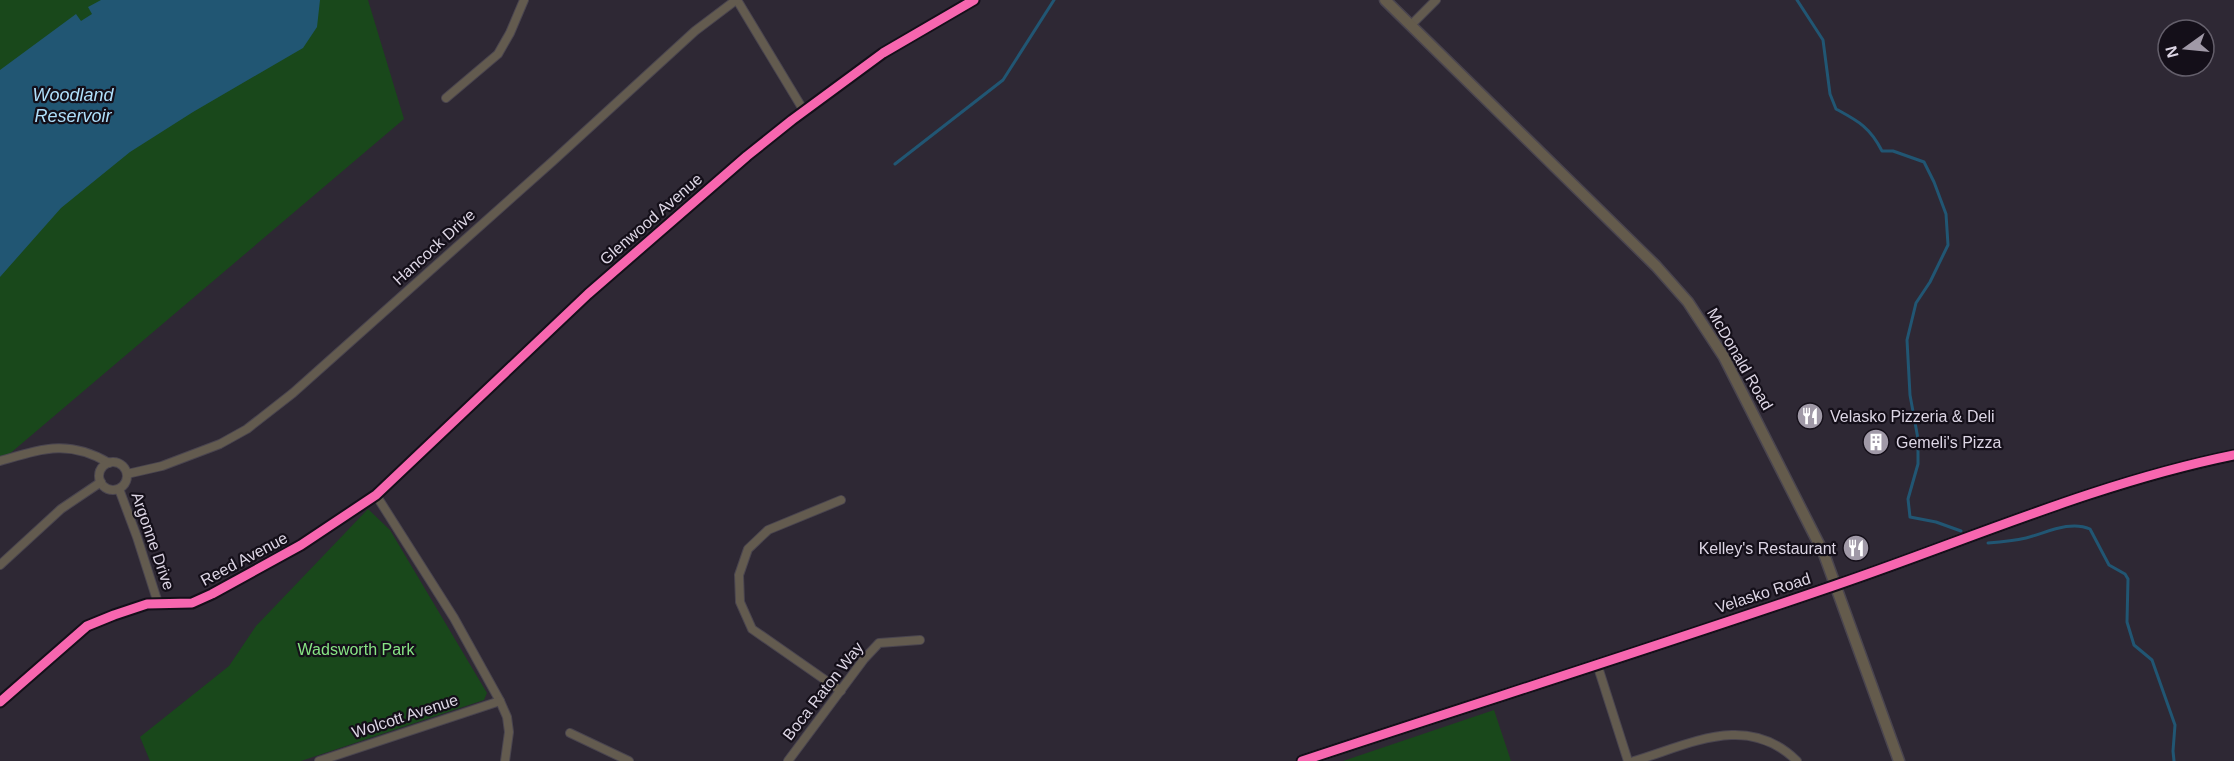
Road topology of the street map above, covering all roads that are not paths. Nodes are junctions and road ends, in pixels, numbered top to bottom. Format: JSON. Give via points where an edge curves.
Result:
{"nodes":[{"id":1,"x":524,"y":0,"type":"edge"},
{"id":2,"x":736,"y":0,"type":"edge"},
{"id":3,"x":974,"y":0,"type":"edge"},
{"id":4,"x":1385,"y":0,"type":"edge"},
{"id":5,"x":1436,"y":0,"type":"edge"},
{"id":6,"x":1411,"y":25,"type":"junction"},
{"id":7,"x":446,"y":98,"type":"dead end"},
{"id":8,"x":804,"y":111,"type":"junction"},
{"id":9,"x":2234,"y":455,"type":"edge"},
{"id":10,"x":0,"y":461,"type":"edge"},
{"id":11,"x":109,"y":463,"type":"junction"},
{"id":12,"x":128,"y":474,"type":"junction"},
{"id":13,"x":101,"y":482,"type":"junction"},
{"id":14,"x":119,"y":489,"type":"junction"},
{"id":15,"x":375,"y":495,"type":"junction"},
{"id":16,"x":841,"y":500,"type":"dead end"},
{"id":17,"x":0,"y":565,"type":"edge"},
{"id":18,"x":1836,"y":585,"type":"junction"},
{"id":19,"x":158,"y":603,"type":"junction"},
{"id":20,"x":920,"y":640,"type":"dead end"},
{"id":21,"x":1596,"y":664,"type":"junction"},
{"id":22,"x":841,"y":691,"type":"junction"},
{"id":23,"x":500,"y":701,"type":"junction"},
{"id":24,"x":0,"y":702,"type":"edge"},
{"id":25,"x":570,"y":733,"type":"dead end"},
{"id":26,"x":319,"y":761,"type":"edge"},
{"id":27,"x":505,"y":761,"type":"edge"},
{"id":28,"x":629,"y":761,"type":"edge"},
{"id":29,"x":788,"y":761,"type":"edge"},
{"id":30,"x":1302,"y":761,"type":"edge"},
{"id":31,"x":1628,"y":761,"type":"edge"},
{"id":32,"x":1635,"y":761,"type":"edge"},
{"id":33,"x":1797,"y":761,"type":"edge"},
{"id":34,"x":1899,"y":761,"type":"edge"}],
"edges":[{"from":1,"to":7,"type":"street","via":[[498,54]]},
{"from":2,"to":8,"type":"street"},
{"from":2,"to":12,"type":"street","name":"Hancock Drive","via":[[695,31],[553,162],[246,429],[220,444]]},
{"from":3,"to":8,"type":"street","name":"Glenwood Avenue","via":[[883,53]]},
{"from":4,"to":6,"type":"street","name":"McDonald Road"},
{"from":5,"to":6,"type":"street"},
{"from":6,"to":18,"type":"street","name":"McDonald Road","via":[[1688,302],[1760,423]]},
{"from":8,"to":15,"type":"street","name":"Glenwood Avenue","via":[[588,294]]},
{"from":9,"to":18,"type":"street","name":"Velasko Road","via":[[2145,476],[2068,500]]},
{"from":10,"to":11,"type":"street","via":[[56,447]]},
{"from":11,"to":12,"type":"street","via":[[121,464]]},
{"from":11,"to":13,"type":"street","via":[[101,468]]},
{"from":12,"to":14,"type":"street"},
{"from":13,"to":14,"type":"street","via":[[106,489]]},
{"from":13,"to":17,"type":"street","via":[[61,509]]},
{"from":14,"to":19,"type":"street","name":"Argonne Drive"},
{"from":15,"to":19,"type":"street","name":"Reed Avenue","via":[[301,545],[212,594],[192,603]]},
{"from":15,"to":23,"type":"street","via":[[454,618]]},
{"from":16,"to":22,"type":"street","via":[[768,530],[748,549],[739,575],[740,602],[752,629]]},
{"from":18,"to":21,"type":"street","name":"Velasko Road"},
{"from":18,"to":34,"type":"street","name":"McDonald Road"},
{"from":19,"to":24,"type":"street","name":"Reed Avenue","via":[[87,627]]},
{"from":20,"to":22,"type":"street","name":"Boca Raton Way","via":[[879,643]]},
{"from":21,"to":30,"type":"street","name":"Velasko Road"},
{"from":21,"to":31,"type":"street"},
{"from":22,"to":29,"type":"street","name":"Boca Raton Way"},
{"from":23,"to":26,"type":"street","name":"Wolcott Avenue"},
{"from":23,"to":27,"type":"street","via":[[509,732]]},
{"from":25,"to":28,"type":"street"},
{"from":32,"to":33,"type":"street","via":[[1738,734],[1772,742]]}]}
